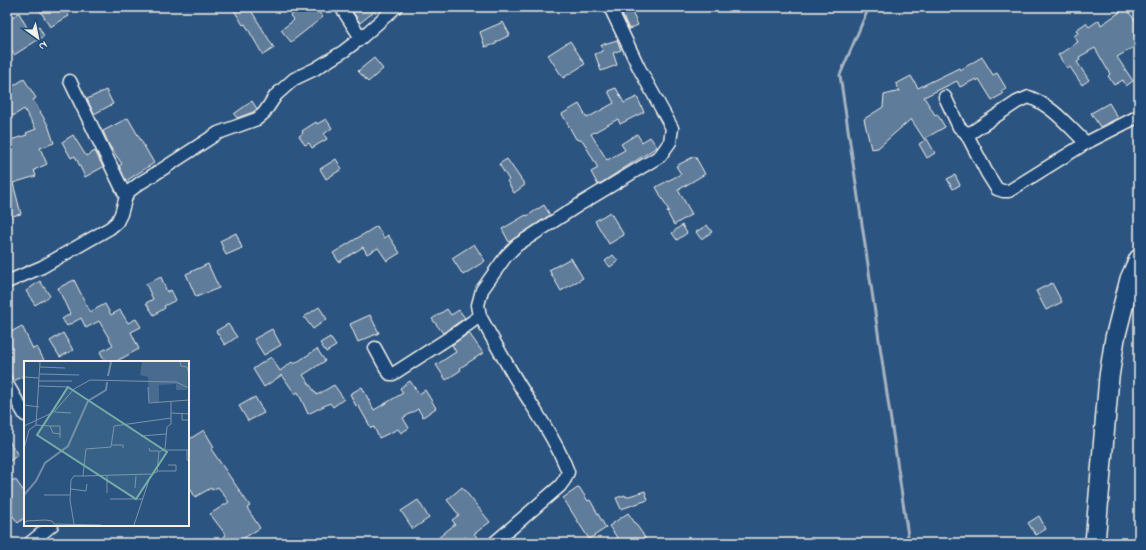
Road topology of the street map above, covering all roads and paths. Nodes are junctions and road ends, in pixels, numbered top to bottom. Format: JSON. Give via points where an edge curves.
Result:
{"nodes":[{"id":1,"x":341,"y":7,"type":"edge"},
{"id":2,"x":396,"y":7,"type":"edge"},
{"id":3,"x":610,"y":7,"type":"edge"},
{"id":4,"x":361,"y":38,"type":"junction"},
{"id":5,"x":70,"y":81,"type":"dead end"},
{"id":6,"x":945,"y":97,"type":"dead end"},
{"id":7,"x":1139,"y":116,"type":"edge"},
{"id":8,"x":966,"y":133,"type":"junction"},
{"id":9,"x":1086,"y":144,"type":"junction"},
{"id":10,"x":126,"y":197,"type":"junction"},
{"id":11,"x":1139,"y":259,"type":"edge"},
{"id":12,"x":7,"y":282,"type":"edge"},
{"id":13,"x":480,"y":316,"type":"junction"},
{"id":14,"x":375,"y":348,"type":"dead end"},
{"id":15,"x":7,"y":384,"type":"edge"},
{"id":16,"x":24,"y":413,"type":"edge"},
{"id":17,"x":51,"y":526,"type":"edge"},
{"id":18,"x":30,"y":543,"type":"edge"},
{"id":19,"x":494,"y":543,"type":"edge"},
{"id":20,"x":1095,"y":543,"type":"edge"}],
"edges":[{"from":1,"to":4,"type":"street"},
{"from":2,"to":4,"type":"street"},
{"from":3,"to":13,"type":"street","via":[[639,68],[672,128],[670,142],[660,156],[517,245],[482,290],[478,305]]},
{"from":4,"to":10,"type":"street","via":[[315,69],[294,79],[276,95],[264,113],[256,119],[218,133],[140,183],[127,193]]},
{"from":5,"to":10,"type":"street"},
{"from":6,"to":8,"type":"street","via":[[959,127]]},
{"from":7,"to":9,"type":"street"},
{"from":8,"to":9,"type":"street","via":[[972,132],[1017,102],[1029,97],[1055,111]]},
{"from":8,"to":9,"type":"street","via":[[997,189],[1003,191],[1009,191]]},
{"from":10,"to":12,"type":"street","via":[[117,222],[110,228],[42,268]]},
{"from":11,"to":20,"type":"main road","via":[[1130,278],[1115,338],[1109,377]]},
{"from":13,"to":14,"type":"street","via":[[393,374],[386,370]]},
{"from":13,"to":19,"type":"street","via":[[568,472],[560,486]]},
{"from":15,"to":16,"type":"street"},
{"from":17,"to":18,"type":"street"}]}
